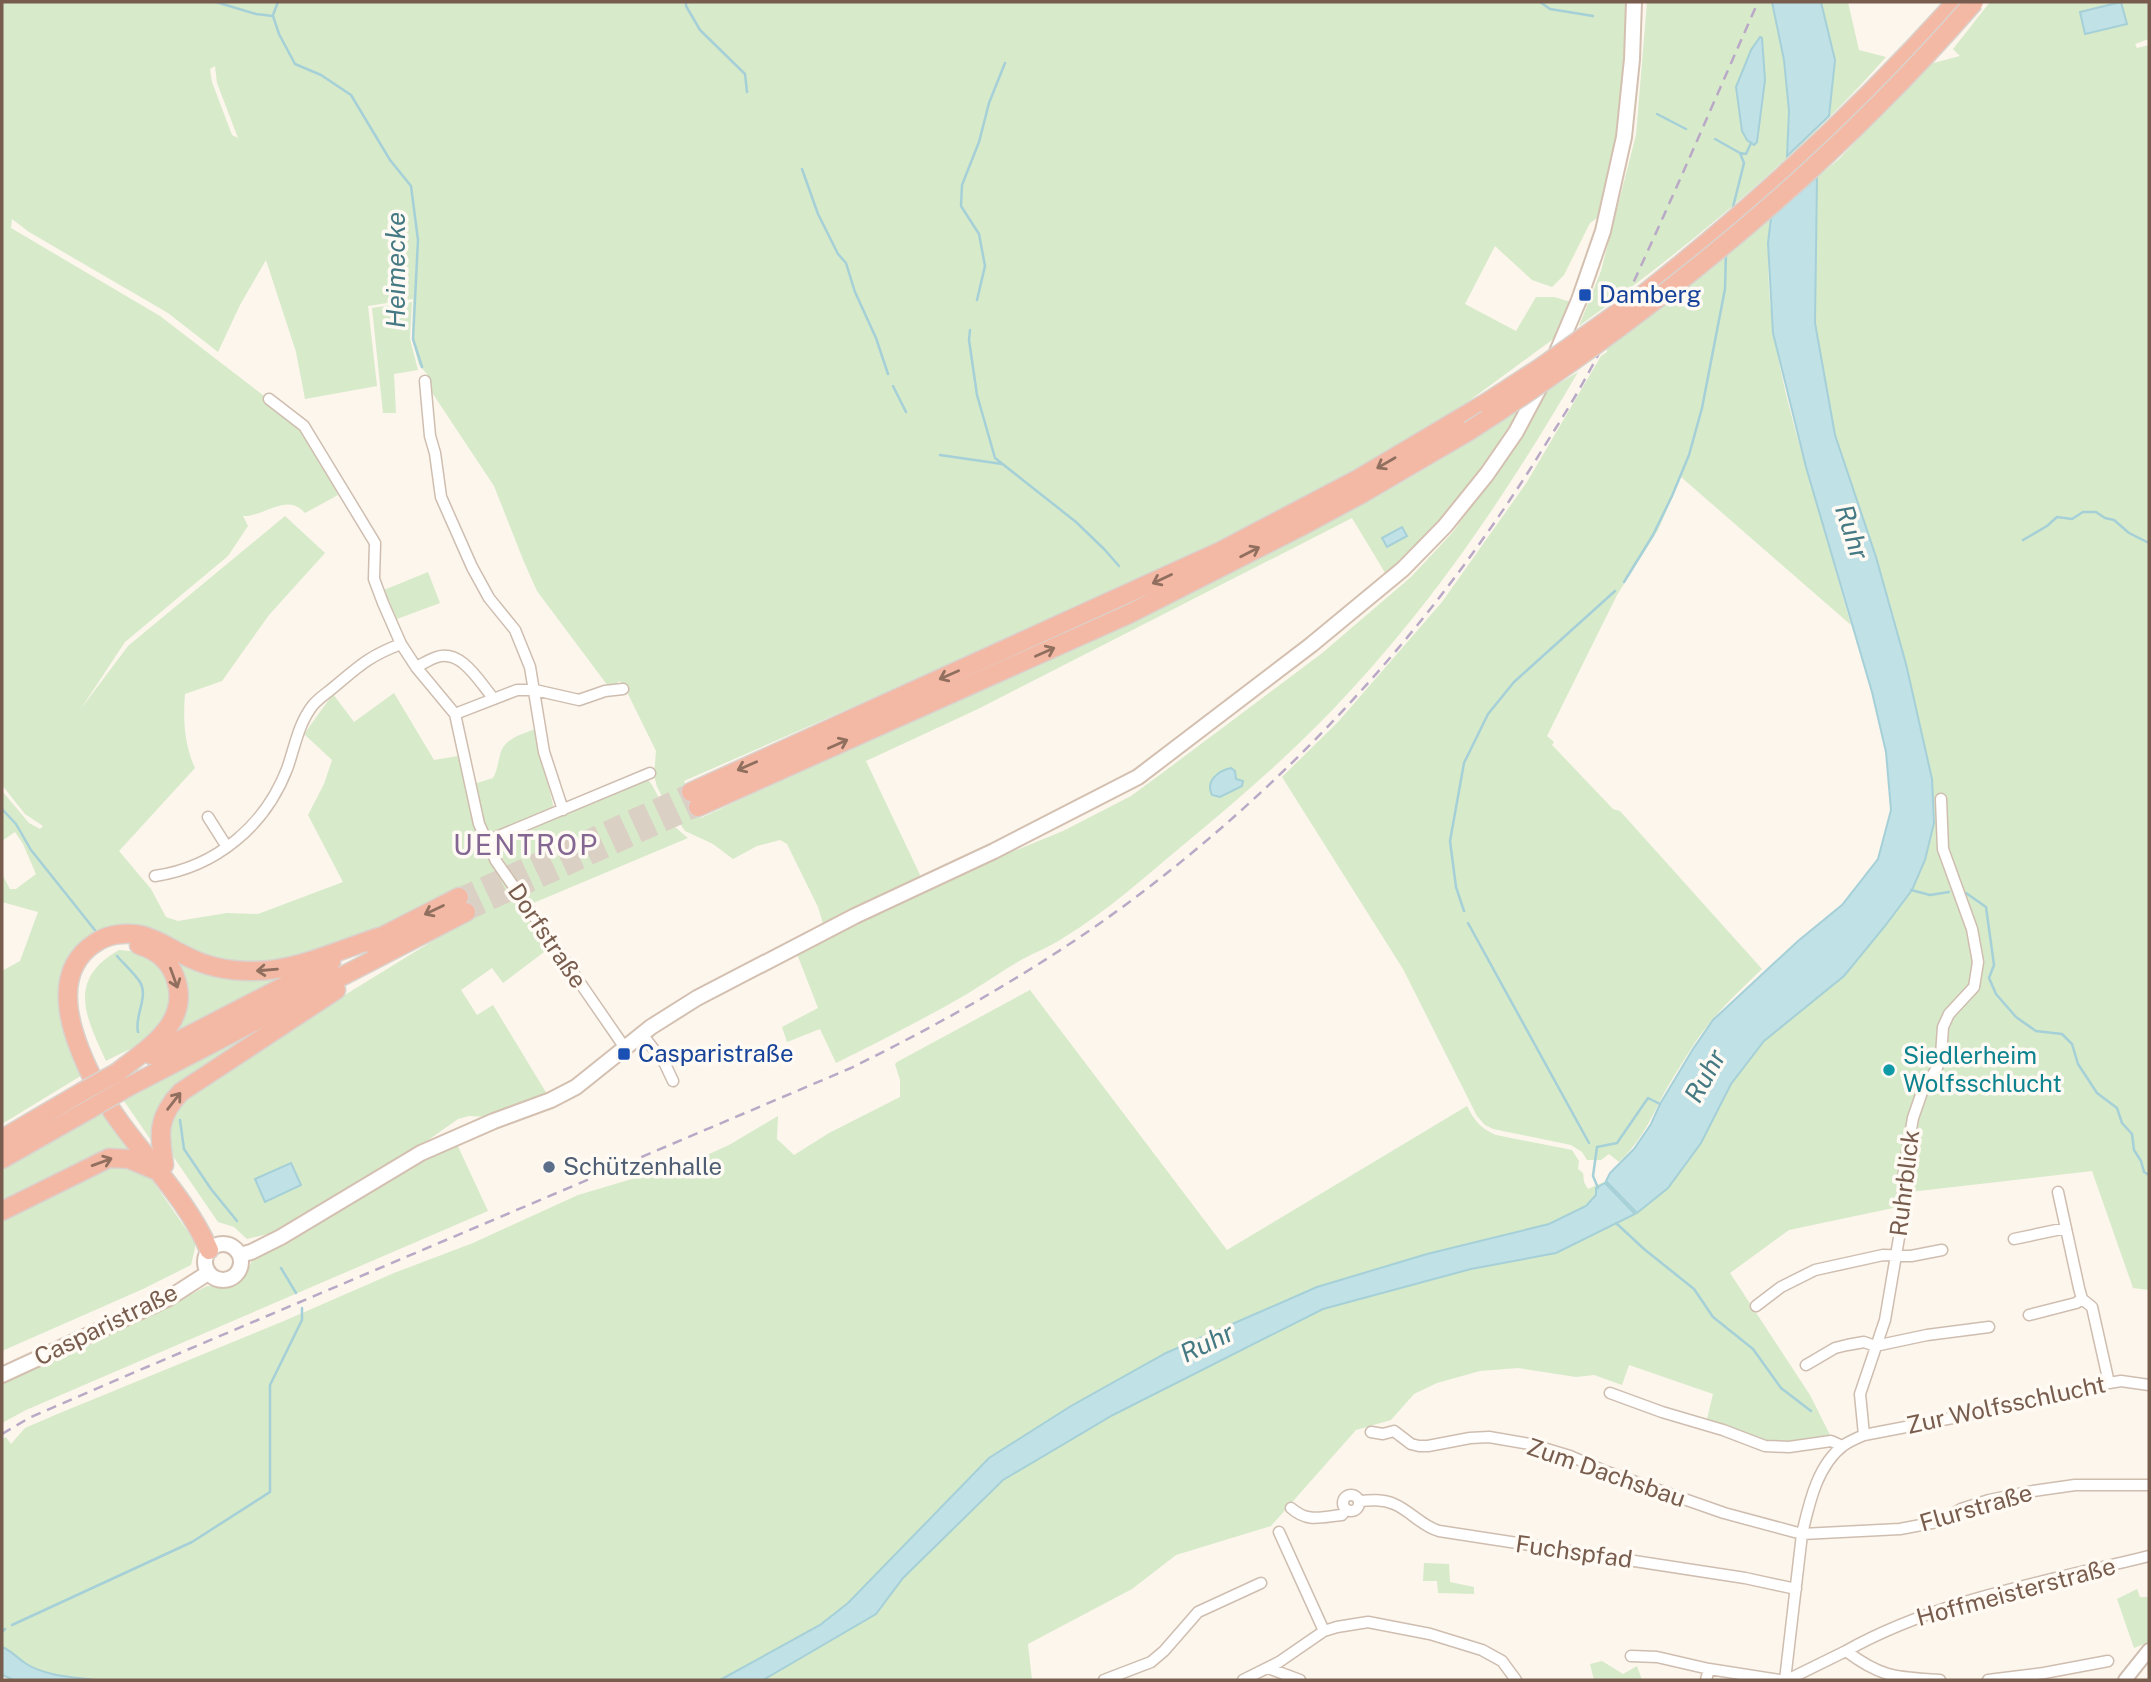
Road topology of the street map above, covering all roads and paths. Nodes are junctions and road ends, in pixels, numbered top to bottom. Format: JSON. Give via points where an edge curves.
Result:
{"nodes":[{"id":1,"x":1634,"y":2,"type":"edge"},
{"id":2,"x":1956,"y":2,"type":"edge"},
{"id":3,"x":1974,"y":2,"type":"edge"},
{"id":4,"x":425,"y":380,"type":"dead end"},
{"id":5,"x":269,"y":399,"type":"dead end"},
{"id":6,"x":401,"y":644,"type":"junction"},
{"id":7,"x":416,"y":667,"type":"junction"},
{"id":8,"x":623,"y":689,"type":"dead end"},
{"id":9,"x":535,"y":690,"type":"junction"},
{"id":10,"x":494,"y":699,"type":"junction"},
{"id":11,"x":455,"y":714,"type":"junction"},
{"id":12,"x":650,"y":773,"type":"dead end"},
{"id":13,"x":1941,"y":799,"type":"dead end"},
{"id":14,"x":563,"y":810,"type":"junction"},
{"id":15,"x":208,"y":817,"type":"dead end"},
{"id":16,"x":487,"y":841,"type":"junction"},
{"id":17,"x":227,"y":847,"type":"junction"},
{"id":18,"x":155,"y":876,"type":"dead end"},
{"id":19,"x":423,"y":933,"type":"junction"},
{"id":20,"x":379,"y":937,"type":"junction"},
{"id":21,"x":642,"y":1034,"type":"junction"},
{"id":22,"x":625,"y":1048,"type":"junction"},
{"id":23,"x":123,"y":1080,"type":"junction"},
{"id":24,"x":673,"y":1081,"type":"dead end"},
{"id":25,"x":2,"y":1139,"type":"edge"},
{"id":26,"x":2,"y":1159,"type":"edge"},
{"id":27,"x":161,"y":1168,"type":"junction"},
{"id":28,"x":2058,"y":1192,"type":"dead end"},
{"id":29,"x":2,"y":1211,"type":"edge"},
{"id":30,"x":2066,"y":1227,"type":"junction"},
{"id":31,"x":2014,"y":1239,"type":"dead end"},
{"id":32,"x":215,"y":1247,"type":"junction"},
{"id":33,"x":1942,"y":1250,"type":"dead end"},
{"id":34,"x":240,"y":1255,"type":"junction"},
{"id":35,"x":1897,"y":1255,"type":"junction"},
{"id":36,"x":208,"y":1273,"type":"junction"},
{"id":37,"x":2082,"y":1299,"type":"junction"},
{"id":38,"x":1756,"y":1306,"type":"dead end"},
{"id":39,"x":2029,"y":1315,"type":"dead end"},
{"id":40,"x":1989,"y":1327,"type":"dead end"},
{"id":41,"x":1875,"y":1346,"type":"junction"},
{"id":42,"x":1806,"y":1365,"type":"dead end"},
{"id":43,"x":2,"y":1375,"type":"edge"},
{"id":44,"x":2109,"y":1383,"type":"junction"},
{"id":45,"x":2149,"y":1385,"type":"edge"},
{"id":46,"x":1610,"y":1393,"type":"dead end"},
{"id":47,"x":1371,"y":1432,"type":"dead end"},
{"id":48,"x":1864,"y":1435,"type":"junction"},
{"id":49,"x":1842,"y":1446,"type":"junction"},
{"id":50,"x":2149,"y":1485,"type":"edge"},
{"id":51,"x":1291,"y":1508,"type":"dead end"},
{"id":52,"x":1279,"y":1532,"type":"dead end"},
{"id":53,"x":1802,"y":1534,"type":"junction"},
{"id":54,"x":2149,"y":1556,"type":"edge"},
{"id":55,"x":1261,"y":1583,"type":"dead end"},
{"id":56,"x":1796,"y":1589,"type":"junction"},
{"id":57,"x":1324,"y":1631,"type":"junction"},
{"id":58,"x":2149,"y":1650,"type":"edge"},
{"id":59,"x":1846,"y":1651,"type":"junction"},
{"id":60,"x":1631,"y":1656,"type":"dead end"},
{"id":61,"x":2108,"y":1661,"type":"dead end"},
{"id":62,"x":1268,"y":1668,"type":"junction"},
{"id":63,"x":1709,"y":1669,"type":"junction"},
{"id":64,"x":1872,"y":1669,"type":"junction"},
{"id":65,"x":2028,"y":1678,"type":"edge"},
{"id":66,"x":1104,"y":1680,"type":"edge"},
{"id":67,"x":1242,"y":1680,"type":"edge"},
{"id":68,"x":1300,"y":1680,"type":"edge"},
{"id":69,"x":1516,"y":1680,"type":"edge"},
{"id":70,"x":1706,"y":1680,"type":"edge"},
{"id":71,"x":1784,"y":1680,"type":"edge"},
{"id":72,"x":1868,"y":1680,"type":"edge"},
{"id":73,"x":1940,"y":1680,"type":"edge"},
{"id":74,"x":1988,"y":1680,"type":"edge"},
{"id":75,"x":2124,"y":1680,"type":"edge"}],
"edges":[{"from":1,"to":21,"type":"main road","via":[[1624,137],[1603,231],[1579,300],[1516,432],[1445,526],[1403,569],[1311,645],[1138,777],[680,1007]]},
{"from":2,"to":3,"type":"highway","one_way":true,"bridge":true,"via":[[1840,124],[1740,216],[1613,317],[1486,403],[1358,479],[1221,551],[695,799],[1129,614],[1309,522],[1469,431],[1618,330],[1758,217],[1872,110]]},
{"from":4,"to":9,"type":"street","via":[[441,497],[489,598],[515,629]]},
{"from":5,"to":6,"type":"street","name":"Dorfstraße","via":[[304,426],[375,543],[374,579]]},
{"from":6,"to":7,"type":"street","name":"Dorfstraße"},
{"from":6,"to":17,"type":"street","via":[[368,658],[313,705],[296,737],[280,785],[248,831]]},
{"from":7,"to":10,"type":"street","via":[[439,656],[456,657]]},
{"from":7,"to":11,"type":"street","name":"Dorfstraße"},
{"from":8,"to":9,"type":"street","via":[[579,700]]},
{"from":9,"to":10,"type":"street","via":[[517,690]]},
{"from":9,"to":14,"type":"street","via":[[544,752]]},
{"from":10,"to":11,"type":"street"},
{"from":11,"to":16,"type":"street","name":"Dorfstraße","via":[[479,824]]},
{"from":12,"to":14,"type":"street"},
{"from":13,"to":35,"type":"street","name":"Ruhrblick","via":[[1943,849],[1972,929],[1978,962],[1974,987],[1949,1014],[1937,1068],[1916,1107]]},
{"from":14,"to":16,"type":"street"},
{"from":15,"to":17,"type":"street"},
{"from":16,"to":22,"type":"street","name":"Dorfstraße","via":[[496,861]]},
{"from":17,"to":18,"type":"street","via":[[201,863]]},
{"from":19,"to":20,"type":"highway","one_way":true,"via":[[463,905]]},
{"from":19,"to":23,"type":"highway"},
{"from":27,"to":19,"type":"highway","one_way":true,"via":[[160,1127],[167,1108],[181,1092]]},
{"from":20,"to":23,"type":"highway"},
{"from":20,"to":27,"type":"highway","one_way":true,"via":[[296,965],[263,971],[215,967],[157,940],[132,934],[106,937],[83,953],[72,970],[67,991],[78,1043],[106,1102]]},
{"from":21,"to":22,"type":"main road"},
{"from":21,"to":24,"type":"street"},
{"from":22,"to":34,"type":"main road","via":[[576,1087],[421,1153],[281,1237]]},
{"from":23,"to":25,"type":"highway","bridge":true,"via":[[82,1092]]},
{"from":23,"to":26,"type":"highway","bridge":true,"via":[[90,1109]]},
{"from":27,"to":23,"type":"highway","one_way":true,"via":[[108,1084],[88,1044],[78,1009],[78,984],[85,966],[108,947],[130,944],[148,948],[166,961],[176,981],[178,1002],[172,1023]]},
{"from":29,"to":27,"type":"highway","one_way":true,"via":[[109,1158],[129,1158]]},
{"from":27,"to":32,"type":"highway"},
{"from":28,"to":30,"type":"street"},
{"from":30,"to":31,"type":"street"},
{"from":30,"to":37,"type":"street"},
{"from":32,"to":34,"type":"main road","via":[[232,1246]]},
{"from":32,"to":36,"type":"main road","via":[[205,1260]]},
{"from":33,"to":35,"type":"street"},
{"from":34,"to":36,"type":"main road","via":[[240,1268],[230,1279]]},
{"from":35,"to":38,"type":"street","via":[[1815,1270]]},
{"from":35,"to":41,"type":"street","name":"Ruhrblick","via":[[1885,1320]]},
{"from":36,"to":43,"type":"main road","name":"Casparistraße","via":[[169,1298]]},
{"from":37,"to":39,"type":"street"},
{"from":37,"to":44,"type":"street","via":[[2092,1307]]},
{"from":40,"to":41,"type":"street"},
{"from":41,"to":42,"type":"street","via":[[1864,1342],[1847,1345]]},
{"from":41,"to":48,"type":"street","name":"Ruhrblick","via":[[1860,1394]]},
{"from":44,"to":45,"type":"street","name":"Zur Wolfsschlucht"},
{"from":44,"to":48,"type":"street","name":"Zur Wolfsschlucht"},
{"from":46,"to":49,"type":"street","via":[[1765,1446],[1831,1441]]},
{"from":47,"to":53,"type":"street","name":"Zum Dachsbau","via":[[1394,1431],[1411,1444],[1428,1447],[1489,1437],[1530,1444],[1724,1513]]},
{"from":48,"to":49,"type":"street"},
{"from":49,"to":53,"type":"street","via":[[1817,1481]]},
{"from":50,"to":53,"type":"street","name":"Flurstraße","via":[[2075,1485],[1989,1500],[1942,1521],[1900,1529]]},
{"from":51,"to":56,"type":"street","name":"Fuchspfad","via":[[1302,1517],[1342,1515],[1346,1509],[1343,1501],[1355,1495],[1359,1501],[1395,1504],[1438,1531]]},
{"from":52,"to":57,"type":"street"},
{"from":53,"to":56,"type":"street"},
{"from":54,"to":59,"type":"street","name":"Hoffmeisterstraße","via":[[1910,1620]]},
{"from":55,"to":66,"type":"street","via":[[1198,1612],[1151,1662]]},
{"from":56,"to":71,"type":"street"},
{"from":57,"to":62,"type":"street"},
{"from":57,"to":69,"type":"street","via":[[1368,1622],[1438,1636],[1482,1650],[1508,1668]]},
{"from":58,"to":75,"type":"street"},
{"from":59,"to":64,"type":"street"},
{"from":59,"to":71,"type":"street","name":"Hoffmeisterstraße"},
{"from":60,"to":63,"type":"street"},
{"from":61,"to":65,"type":"street"},
{"from":62,"to":67,"type":"street"},
{"from":62,"to":68,"type":"street"},
{"from":63,"to":70,"type":"street"},
{"from":63,"to":71,"type":"street"},
{"from":64,"to":72,"type":"street"},
{"from":64,"to":73,"type":"street","via":[[1892,1677]]},
{"from":65,"to":74,"type":"street"}]}
